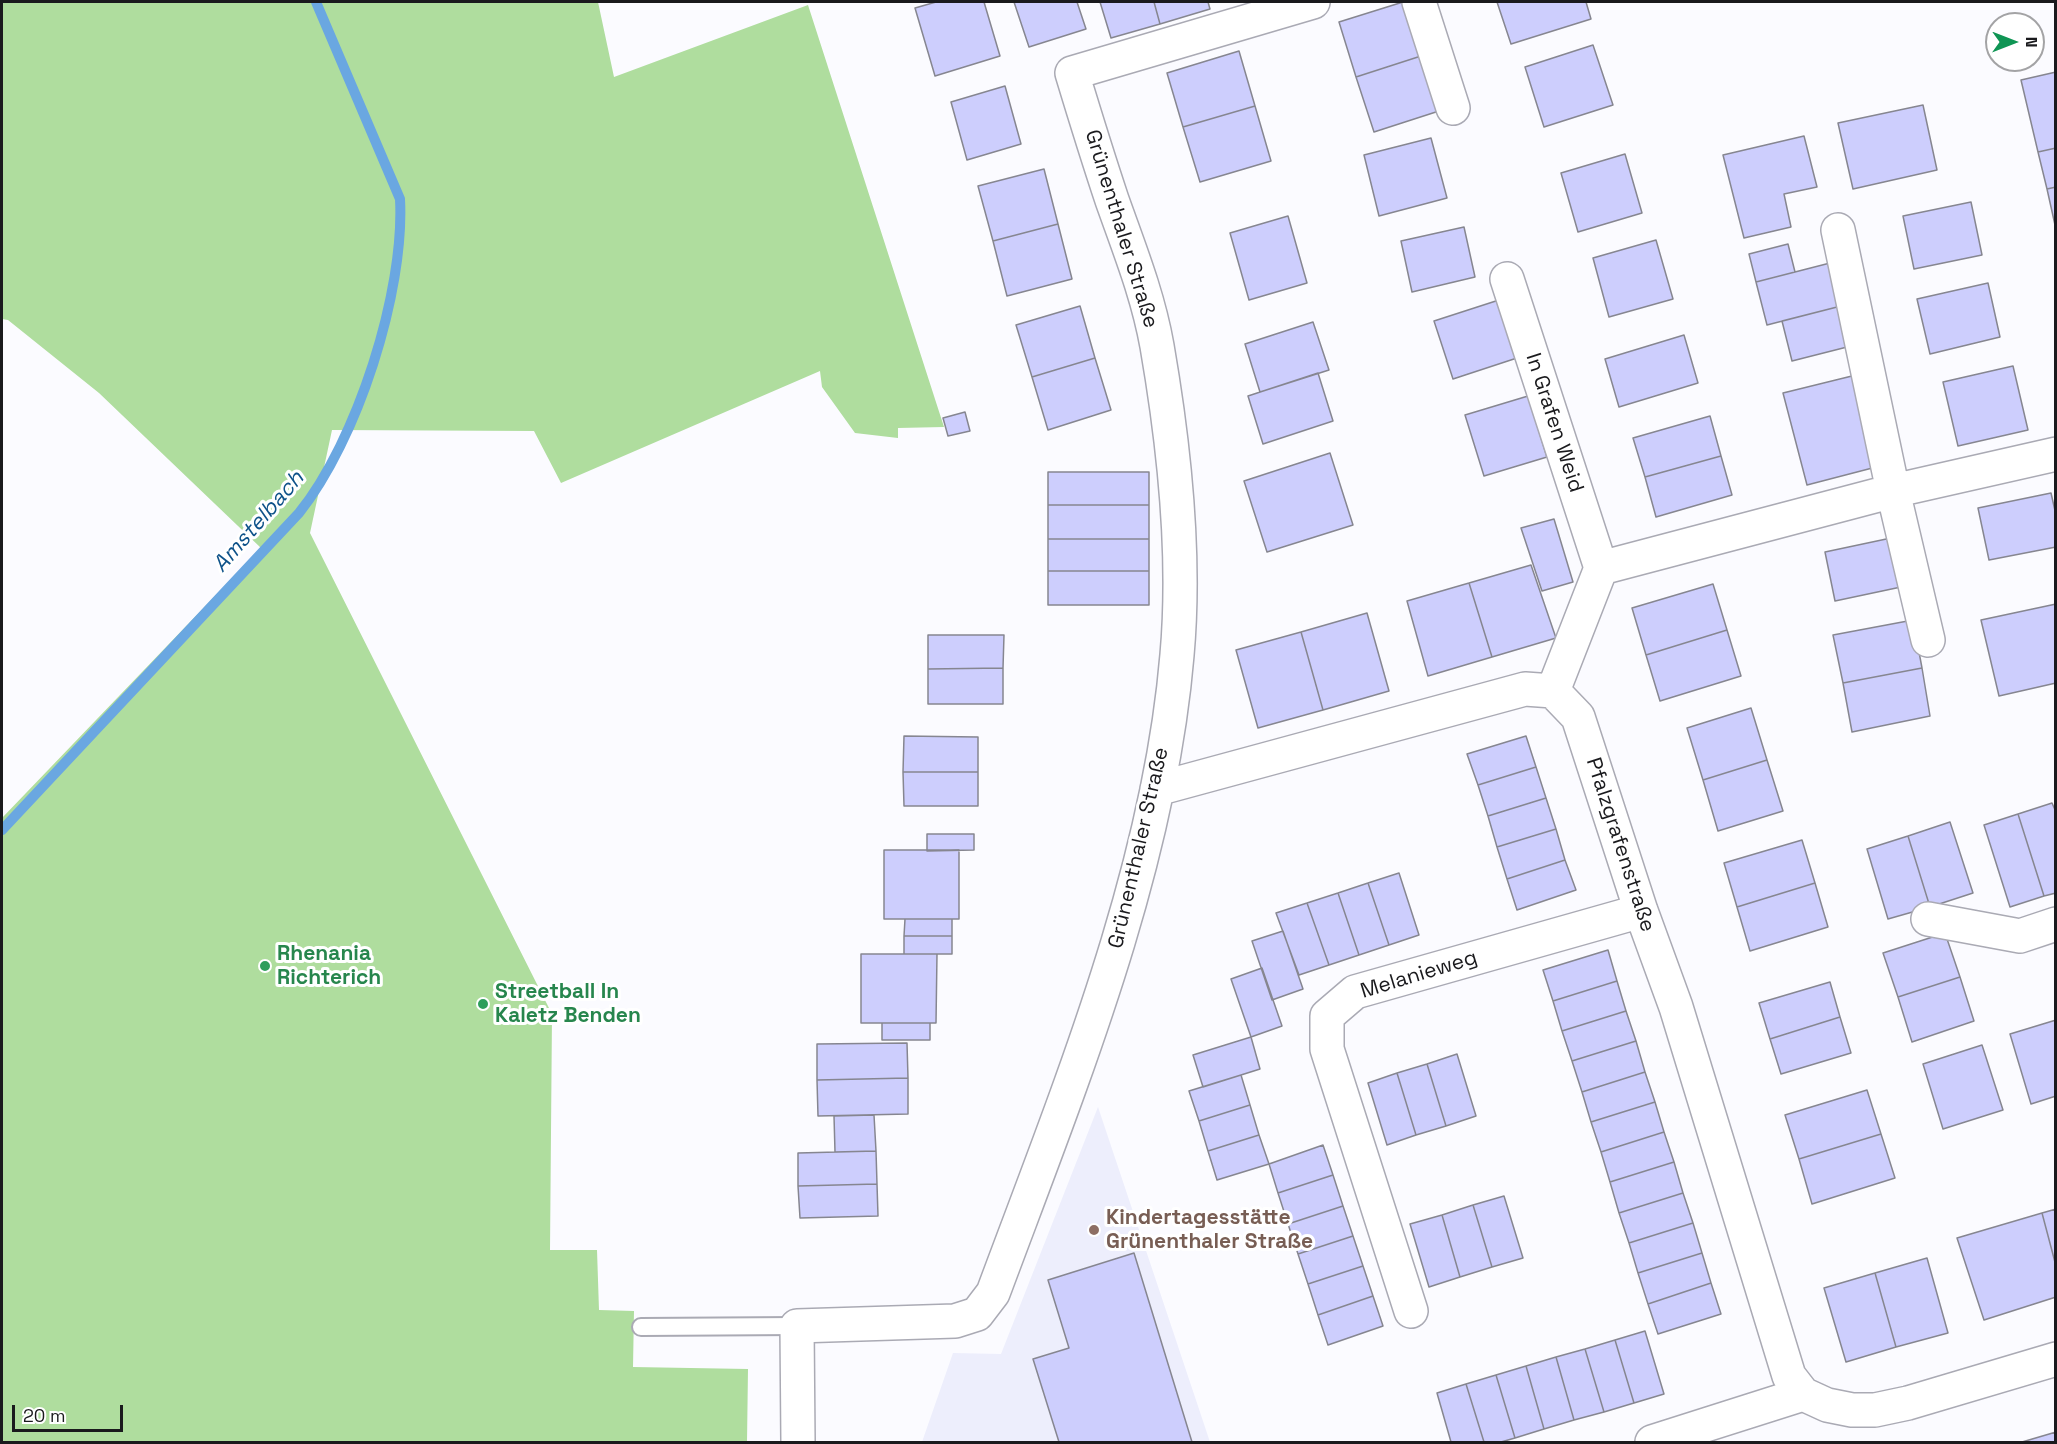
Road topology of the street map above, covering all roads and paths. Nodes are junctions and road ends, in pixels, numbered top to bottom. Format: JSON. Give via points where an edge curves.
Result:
{"nodes":[{"id":1,"x":1313,"y":2,"type":"edge"},
{"id":2,"x":1419,"y":2,"type":"edge"},
{"id":3,"x":1453,"y":108,"type":"dead end"},
{"id":4,"x":1838,"y":230,"type":"dead end"},
{"id":5,"x":1507,"y":279,"type":"dead end"},
{"id":6,"x":2055,"y":454,"type":"edge"},
{"id":7,"x":1893,"y":491,"type":"junction"},
{"id":8,"x":1601,"y":568,"type":"junction"},
{"id":9,"x":1928,"y":640,"type":"dead end"},
{"id":10,"x":1553,"y":691,"type":"junction"},
{"id":11,"x":1157,"y":789,"type":"junction"},
{"id":12,"x":1641,"y":911,"type":"junction"},
{"id":13,"x":1928,"y":920,"type":"dead end"},
{"id":14,"x":2055,"y":924,"type":"edge"},
{"id":15,"x":1412,"y":1311,"type":"dead end"},
{"id":16,"x":797,"y":1326,"type":"junction"},
{"id":17,"x":641,"y":1327,"type":"dead end"},
{"id":18,"x":2055,"y":1359,"type":"edge"},
{"id":19,"x":1803,"y":1394,"type":"junction"},
{"id":20,"x":798,"y":1443,"type":"edge"},
{"id":21,"x":1652,"y":1443,"type":"edge"}],
"edges":[{"from":1,"to":11,"type":"street","name":"Grünenthaler Straße","via":[[1072,73],[1142,284],[1156,343],[1176,482],[1177,659]]},
{"from":2,"to":3,"type":"street"},
{"from":4,"to":7,"type":"street"},
{"from":5,"to":8,"type":"street","name":"In Grafen Weid"},
{"from":6,"to":7,"type":"street"},
{"from":7,"to":8,"type":"street"},
{"from":7,"to":9,"type":"street"},
{"from":8,"to":10,"type":"street"},
{"from":10,"to":11,"type":"street","via":[[1525,689]]},
{"from":10,"to":12,"type":"street","name":"Pfalzgrafenstraße","via":[[1578,717]]},
{"from":11,"to":16,"type":"street","name":"Grünenthaler Straße","via":[[1114,955],[993,1293],[976,1314],[955,1321]]},
{"from":12,"to":15,"type":"street","name":"Melanieweg","via":[[1355,992],[1327,1016],[1327,1049]]},
{"from":12,"to":19,"type":"street","name":"Pfalzgrafenstraße","via":[[1676,1007],[1790,1376]]},
{"from":13,"to":14,"type":"street","via":[[2020,936]]},
{"from":16,"to":17,"type":"lane"},
{"from":16,"to":20,"type":"street"},
{"from":18,"to":19,"type":"street","via":[[1875,1410],[1827,1405]]},
{"from":19,"to":21,"type":"street"}]}
